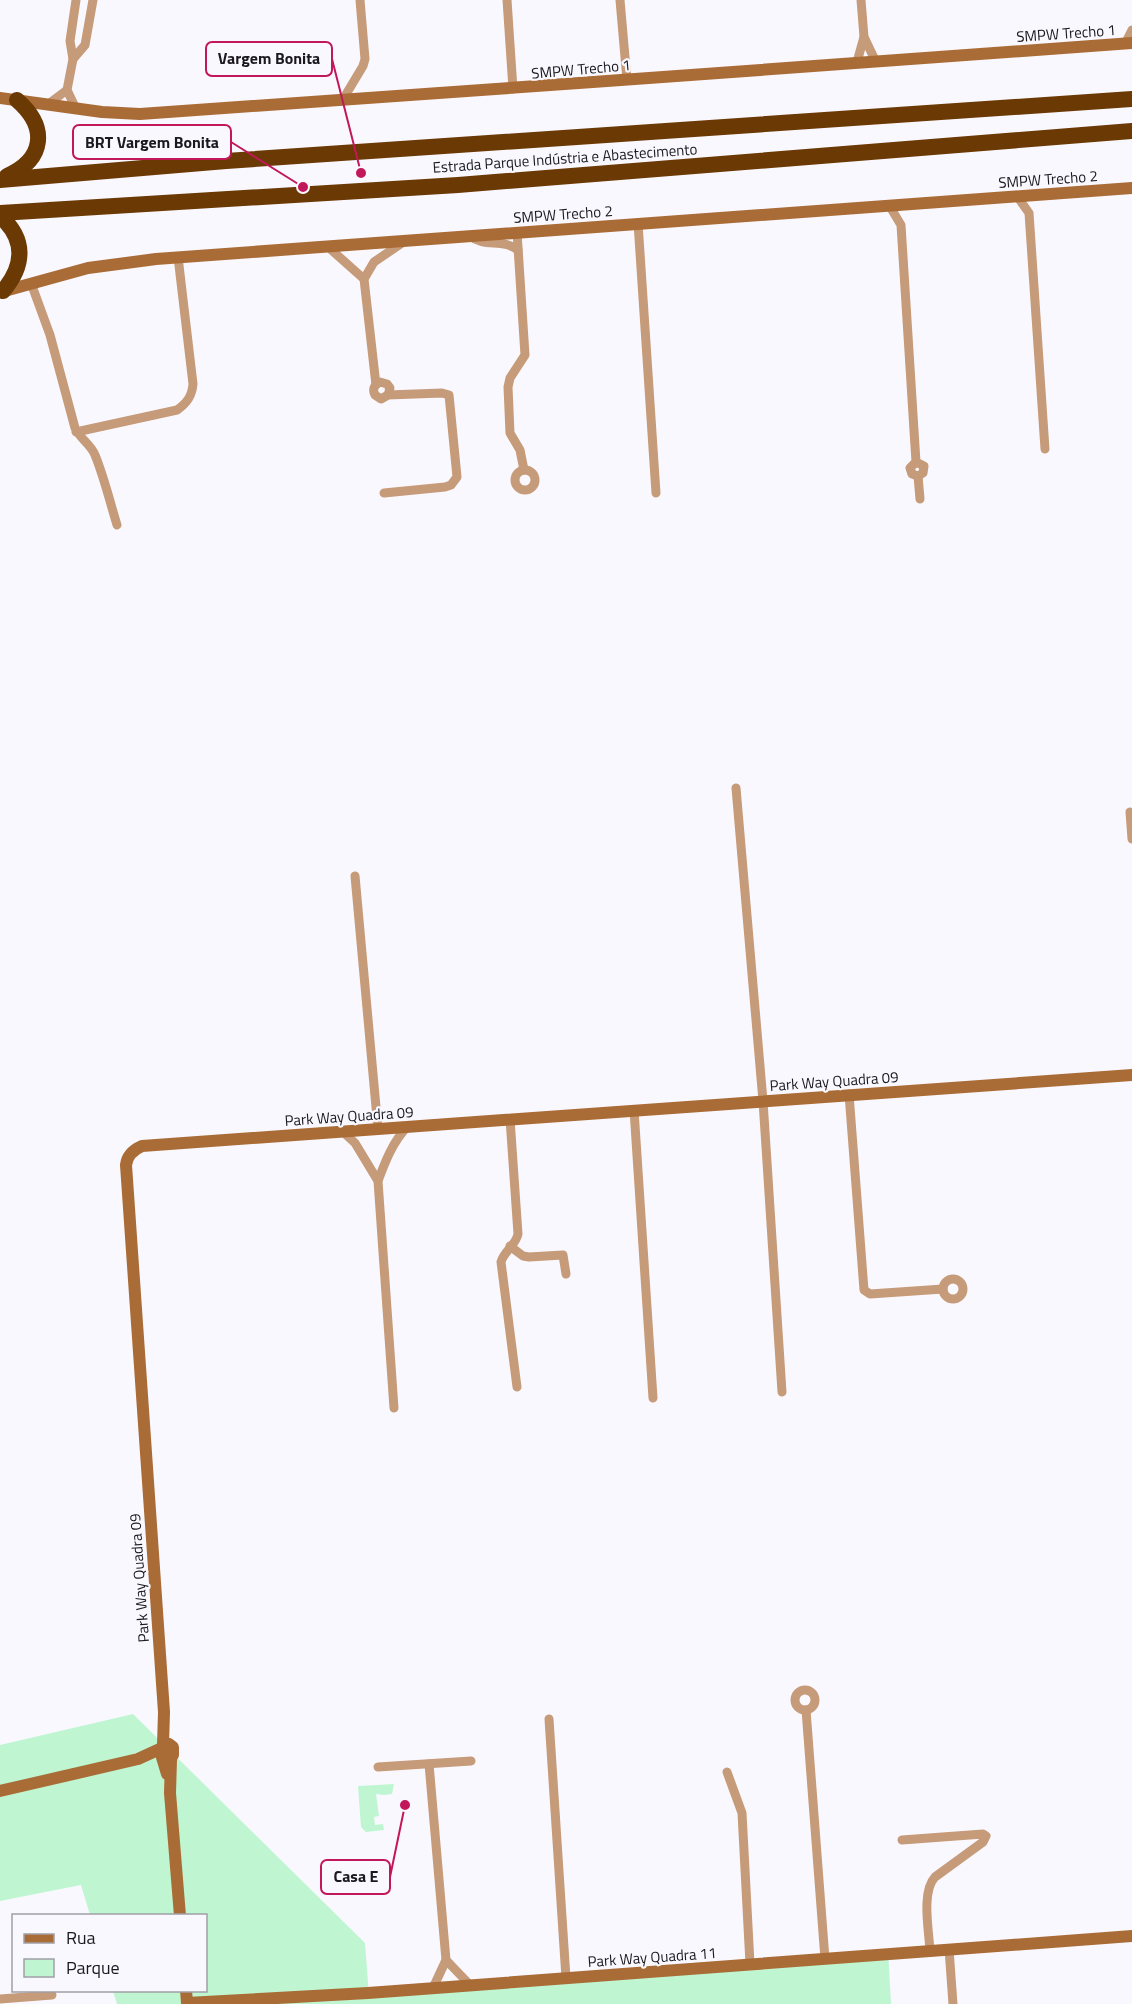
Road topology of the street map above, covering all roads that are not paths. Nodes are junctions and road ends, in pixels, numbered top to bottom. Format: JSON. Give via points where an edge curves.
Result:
{"nodes":[{"id":1,"x":76,"y":0,"type":"edge"},
{"id":2,"x":93,"y":0,"type":"edge"},
{"id":3,"x":360,"y":0,"type":"edge"},
{"id":4,"x":507,"y":0,"type":"edge"},
{"id":5,"x":620,"y":0,"type":"edge"},
{"id":6,"x":861,"y":0,"type":"edge"},
{"id":7,"x":1132,"y":30,"type":"edge"},
{"id":8,"x":71,"y":31,"type":"junction"},
{"id":9,"x":87,"y":34,"type":"junction"},
{"id":10,"x":864,"y":37,"type":"junction"},
{"id":11,"x":1129,"y":44,"type":"edge"},
{"id":12,"x":73,"y":59,"type":"junction"},
{"id":13,"x":875,"y":60,"type":"junction"},
{"id":14,"x":857,"y":62,"type":"junction"},
{"id":15,"x":627,"y":80,"type":"junction"},
{"id":16,"x":513,"y":89,"type":"junction"},
{"id":17,"x":0,"y":90,"type":"edge"},
{"id":18,"x":67,"y":90,"type":"junction"},
{"id":19,"x":1132,"y":99,"type":"edge"},
{"id":20,"x":16,"y":100,"type":"edge"},
{"id":21,"x":342,"y":101,"type":"junction"},
{"id":22,"x":47,"y":105,"type":"junction"},
{"id":23,"x":76,"y":109,"type":"junction"},
{"id":24,"x":1132,"y":131,"type":"edge"},
{"id":25,"x":0,"y":180,"type":"edge"},
{"id":26,"x":1132,"y":188,"type":"edge"},
{"id":27,"x":1039,"y":195,"type":"junction"},
{"id":28,"x":1017,"y":196,"type":"junction"},
{"id":29,"x":906,"y":204,"type":"junction"},
{"id":30,"x":889,"y":205,"type":"junction"},
{"id":31,"x":1029,"y":213,"type":"junction"},
{"id":32,"x":0,"y":214,"type":"edge"},
{"id":33,"x":638,"y":223,"type":"junction"},
{"id":34,"x":900,"y":223,"type":"junction"},
{"id":35,"x":517,"y":232,"type":"junction"},
{"id":36,"x":470,"y":235,"type":"junction"},
{"id":37,"x":407,"y":240,"type":"junction"},
{"id":38,"x":327,"y":246,"type":"junction"},
{"id":39,"x":518,"y":250,"type":"junction"},
{"id":40,"x":178,"y":257,"type":"junction"},
{"id":41,"x":364,"y":279,"type":"junction"},
{"id":42,"x":31,"y":283,"type":"junction"},
{"id":43,"x":2,"y":292,"type":"edge"},
{"id":44,"x":76,"y":432,"type":"junction"},
{"id":45,"x":1045,"y":449,"type":"dead end"},
{"id":46,"x":524,"y":470,"type":"dead end"},
{"id":47,"x":384,"y":493,"type":"dead end"},
{"id":48,"x":656,"y":493,"type":"dead end"},
{"id":49,"x":920,"y":499,"type":"dead end"},
{"id":50,"x":117,"y":525,"type":"dead end"},
{"id":51,"x":736,"y":788,"type":"dead end"},
{"id":52,"x":1130,"y":812,"type":"dead end"},
{"id":53,"x":1132,"y":839,"type":"edge"},
{"id":54,"x":355,"y":876,"type":"dead end"},
{"id":55,"x":1132,"y":1075,"type":"edge"},
{"id":56,"x":849,"y":1094,"type":"junction"},
{"id":57,"x":763,"y":1101,"type":"junction"},
{"id":58,"x":634,"y":1110,"type":"junction"},
{"id":59,"x":510,"y":1119,"type":"junction"},
{"id":60,"x":408,"y":1126,"type":"junction"},
{"id":61,"x":378,"y":1129,"type":"junction"},
{"id":62,"x":342,"y":1131,"type":"junction"},
{"id":63,"x":387,"y":1158,"type":"junction"},
{"id":64,"x":366,"y":1159,"type":"junction"},
{"id":65,"x":378,"y":1181,"type":"junction"},
{"id":66,"x":510,"y":1246,"type":"junction"},
{"id":67,"x":566,"y":1274,"type":"dead end"},
{"id":68,"x":943,"y":1289,"type":"dead end"},
{"id":69,"x":517,"y":1387,"type":"dead end"},
{"id":70,"x":782,"y":1392,"type":"dead end"},
{"id":71,"x":653,"y":1398,"type":"dead end"},
{"id":72,"x":394,"y":1408,"type":"dead end"},
{"id":73,"x":806,"y":1710,"type":"dead end"},
{"id":74,"x":549,"y":1719,"type":"dead end"},
{"id":75,"x":166,"y":1753,"type":"junction"},
{"id":76,"x":471,"y":1761,"type":"dead end"},
{"id":77,"x":429,"y":1764,"type":"junction"},
{"id":78,"x":378,"y":1767,"type":"dead end"},
{"id":79,"x":728,"y":1772,"type":"dead end"},
{"id":80,"x":0,"y":1791,"type":"edge"},
{"id":81,"x":902,"y":1840,"type":"dead end"},
{"id":82,"x":180,"y":1914,"type":"edge"},
{"id":83,"x":1132,"y":1936,"type":"edge"},
{"id":84,"x":949,"y":1949,"type":"junction"},
{"id":85,"x":930,"y":1951,"type":"junction"},
{"id":86,"x":825,"y":1959,"type":"junction"},
{"id":87,"x":446,"y":1960,"type":"junction"},
{"id":88,"x":750,"y":1964,"type":"junction"},
{"id":89,"x":566,"y":1978,"type":"junction"},
{"id":90,"x":470,"y":1985,"type":"junction"},
{"id":91,"x":433,"y":1988,"type":"junction"},
{"id":92,"x":186,"y":1992,"type":"edge"},
{"id":93,"x":52,"y":1995,"type":"dead end"},
{"id":94,"x":0,"y":2000,"type":"edge"},
{"id":95,"x":953,"y":2004,"type":"edge"}],
"edges":[{"from":1,"to":8,"type":"street"},
{"from":2,"to":9,"type":"street"},
{"from":3,"to":21,"type":"street","via":[[365,58]]},
{"from":4,"to":16,"type":"street"},
{"from":5,"to":15,"type":"street"},
{"from":6,"to":10,"type":"street"},
{"from":7,"to":11,"type":"street"},
{"from":8,"to":9,"type":"street"},
{"from":8,"to":12,"type":"street"},
{"from":9,"to":12,"type":"street","via":[[85,45]]},
{"from":10,"to":13,"type":"street"},
{"from":10,"to":14,"type":"street"},
{"from":11,"to":13,"type":"street","name":"SMPW Trecho 1"},
{"from":12,"to":18,"type":"street"},
{"from":13,"to":14,"type":"street","name":"SMPW Trecho 1"},
{"from":14,"to":15,"type":"street","name":"SMPW Trecho 1"},
{"from":15,"to":16,"type":"street","name":"SMPW Trecho 1"},
{"from":16,"to":21,"type":"street","name":"SMPW Trecho 1"},
{"from":17,"to":20,"type":"street","name":"SMPW Trecho 1"},
{"from":18,"to":22,"type":"street"},
{"from":18,"to":23,"type":"street"},
{"from":19,"to":25,"type":"highway","name":"Estrada Parque Indústria e Abastecimento"},
{"from":20,"to":22,"type":"street","name":"SMPW Trecho 1"},
{"from":20,"to":25,"type":"highway","via":[[30,113],[38,143],[29,163]]},
{"from":21,"to":23,"type":"street","name":"SMPW Trecho 1","via":[[140,114]]},
{"from":22,"to":23,"type":"street","name":"SMPW Trecho 1"},
{"from":24,"to":32,"type":"highway","name":"Estrada Parque Indústria e Abastecimento","via":[[458,185]]},
{"from":26,"to":27,"type":"street","name":"SMPW Trecho 2"},
{"from":27,"to":28,"type":"street","name":"SMPW Trecho 2"},
{"from":27,"to":31,"type":"street"},
{"from":28,"to":29,"type":"street","name":"SMPW Trecho 2"},
{"from":28,"to":31,"type":"street"},
{"from":29,"to":30,"type":"street","name":"SMPW Trecho 2"},
{"from":29,"to":34,"type":"street"},
{"from":30,"to":33,"type":"street","name":"SMPW Trecho 2"},
{"from":30,"to":34,"type":"street"},
{"from":31,"to":45,"type":"street"},
{"from":32,"to":43,"type":"highway","via":[[13,229],[20,250],[18,265]]},
{"from":33,"to":35,"type":"street","name":"SMPW Trecho 2"},
{"from":33,"to":48,"type":"street"},
{"from":34,"to":49,"type":"street","via":[[916,462],[910,471],[918,476]]},
{"from":35,"to":36,"type":"street","name":"SMPW Trecho 2"},
{"from":35,"to":39,"type":"street"},
{"from":36,"to":37,"type":"street","name":"SMPW Trecho 2"},
{"from":36,"to":39,"type":"street","via":[[480,242],[501,242]]},
{"from":37,"to":38,"type":"street","name":"SMPW Trecho 2"},
{"from":37,"to":41,"type":"street","via":[[374,262]]},
{"from":38,"to":40,"type":"street","name":"SMPW Trecho 2"},
{"from":38,"to":41,"type":"street"},
{"from":39,"to":46,"type":"street","via":[[525,356],[508,383],[510,433],[520,450]]},
{"from":40,"to":42,"type":"street","name":"SMPW Trecho 2","via":[[111,263]]},
{"from":40,"to":44,"type":"street","via":[[193,384],[189,399],[177,410]]},
{"from":41,"to":47,"type":"street","via":[[376,385],[387,384],[388,396],[449,395],[457,477],[445,487]]},
{"from":42,"to":43,"type":"street","name":"SMPW Trecho 2"},
{"from":42,"to":44,"type":"street","via":[[50,335]]},
{"from":44,"to":50,"type":"street","via":[[95,454]]},
{"from":51,"to":57,"type":"street"},
{"from":52,"to":53,"type":"street"},
{"from":54,"to":61,"type":"street"},
{"from":55,"to":56,"type":"street","name":"Park Way Quadra 09"},
{"from":56,"to":57,"type":"street","name":"Park Way Quadra 09"},
{"from":56,"to":68,"type":"street","via":[[862,1286],[870,1294]]},
{"from":57,"to":58,"type":"street","name":"Park Way Quadra 09"},
{"from":57,"to":70,"type":"street"},
{"from":58,"to":59,"type":"street","name":"Park Way Quadra 09"},
{"from":58,"to":71,"type":"street"},
{"from":59,"to":60,"type":"street","name":"Park Way Quadra 09"},
{"from":59,"to":66,"type":"street","via":[[518,1224],[517,1239]]},
{"from":60,"to":61,"type":"street","name":"Park Way Quadra 09"},
{"from":60,"to":63,"type":"street"},
{"from":61,"to":62,"type":"street","name":"Park Way Quadra 09"},
{"from":62,"to":64,"type":"street"},
{"from":62,"to":75,"type":"street","name":"Park Way Quadra 09","via":[[142,1146],[126,1162]]},
{"from":63,"to":64,"type":"street"},
{"from":63,"to":65,"type":"street"},
{"from":64,"to":65,"type":"street"},
{"from":65,"to":72,"type":"street"},
{"from":66,"to":67,"type":"street","via":[[523,1256],[563,1255]]},
{"from":66,"to":69,"type":"street","via":[[501,1262]]},
{"from":73,"to":86,"type":"street"},
{"from":74,"to":89,"type":"street"},
{"from":75,"to":80,"type":"street"},
{"from":75,"to":82,"type":"street"},
{"from":76,"to":77,"type":"street"},
{"from":77,"to":78,"type":"street"},
{"from":77,"to":87,"type":"street"},
{"from":79,"to":88,"type":"street","via":[[742,1813]]},
{"from":81,"to":85,"type":"street","via":[[986,1836],[929,1884]]},
{"from":83,"to":84,"type":"street","name":"Park Way Quadra 11"},
{"from":84,"to":85,"type":"street","name":"Park Way Quadra 11"},
{"from":84,"to":95,"type":"street"},
{"from":85,"to":86,"type":"street","name":"Park Way Quadra 11"},
{"from":86,"to":88,"type":"street","name":"Park Way Quadra 11"},
{"from":87,"to":90,"type":"street"},
{"from":87,"to":91,"type":"street"},
{"from":88,"to":89,"type":"street","name":"Park Way Quadra 11"},
{"from":89,"to":90,"type":"street","name":"Park Way Quadra 11"},
{"from":90,"to":91,"type":"street","name":"Park Way Quadra 11"},
{"from":91,"to":92,"type":"street","name":"Park Way Quadra 11","via":[[187,2004]]},
{"from":93,"to":94,"type":"street"}]}
